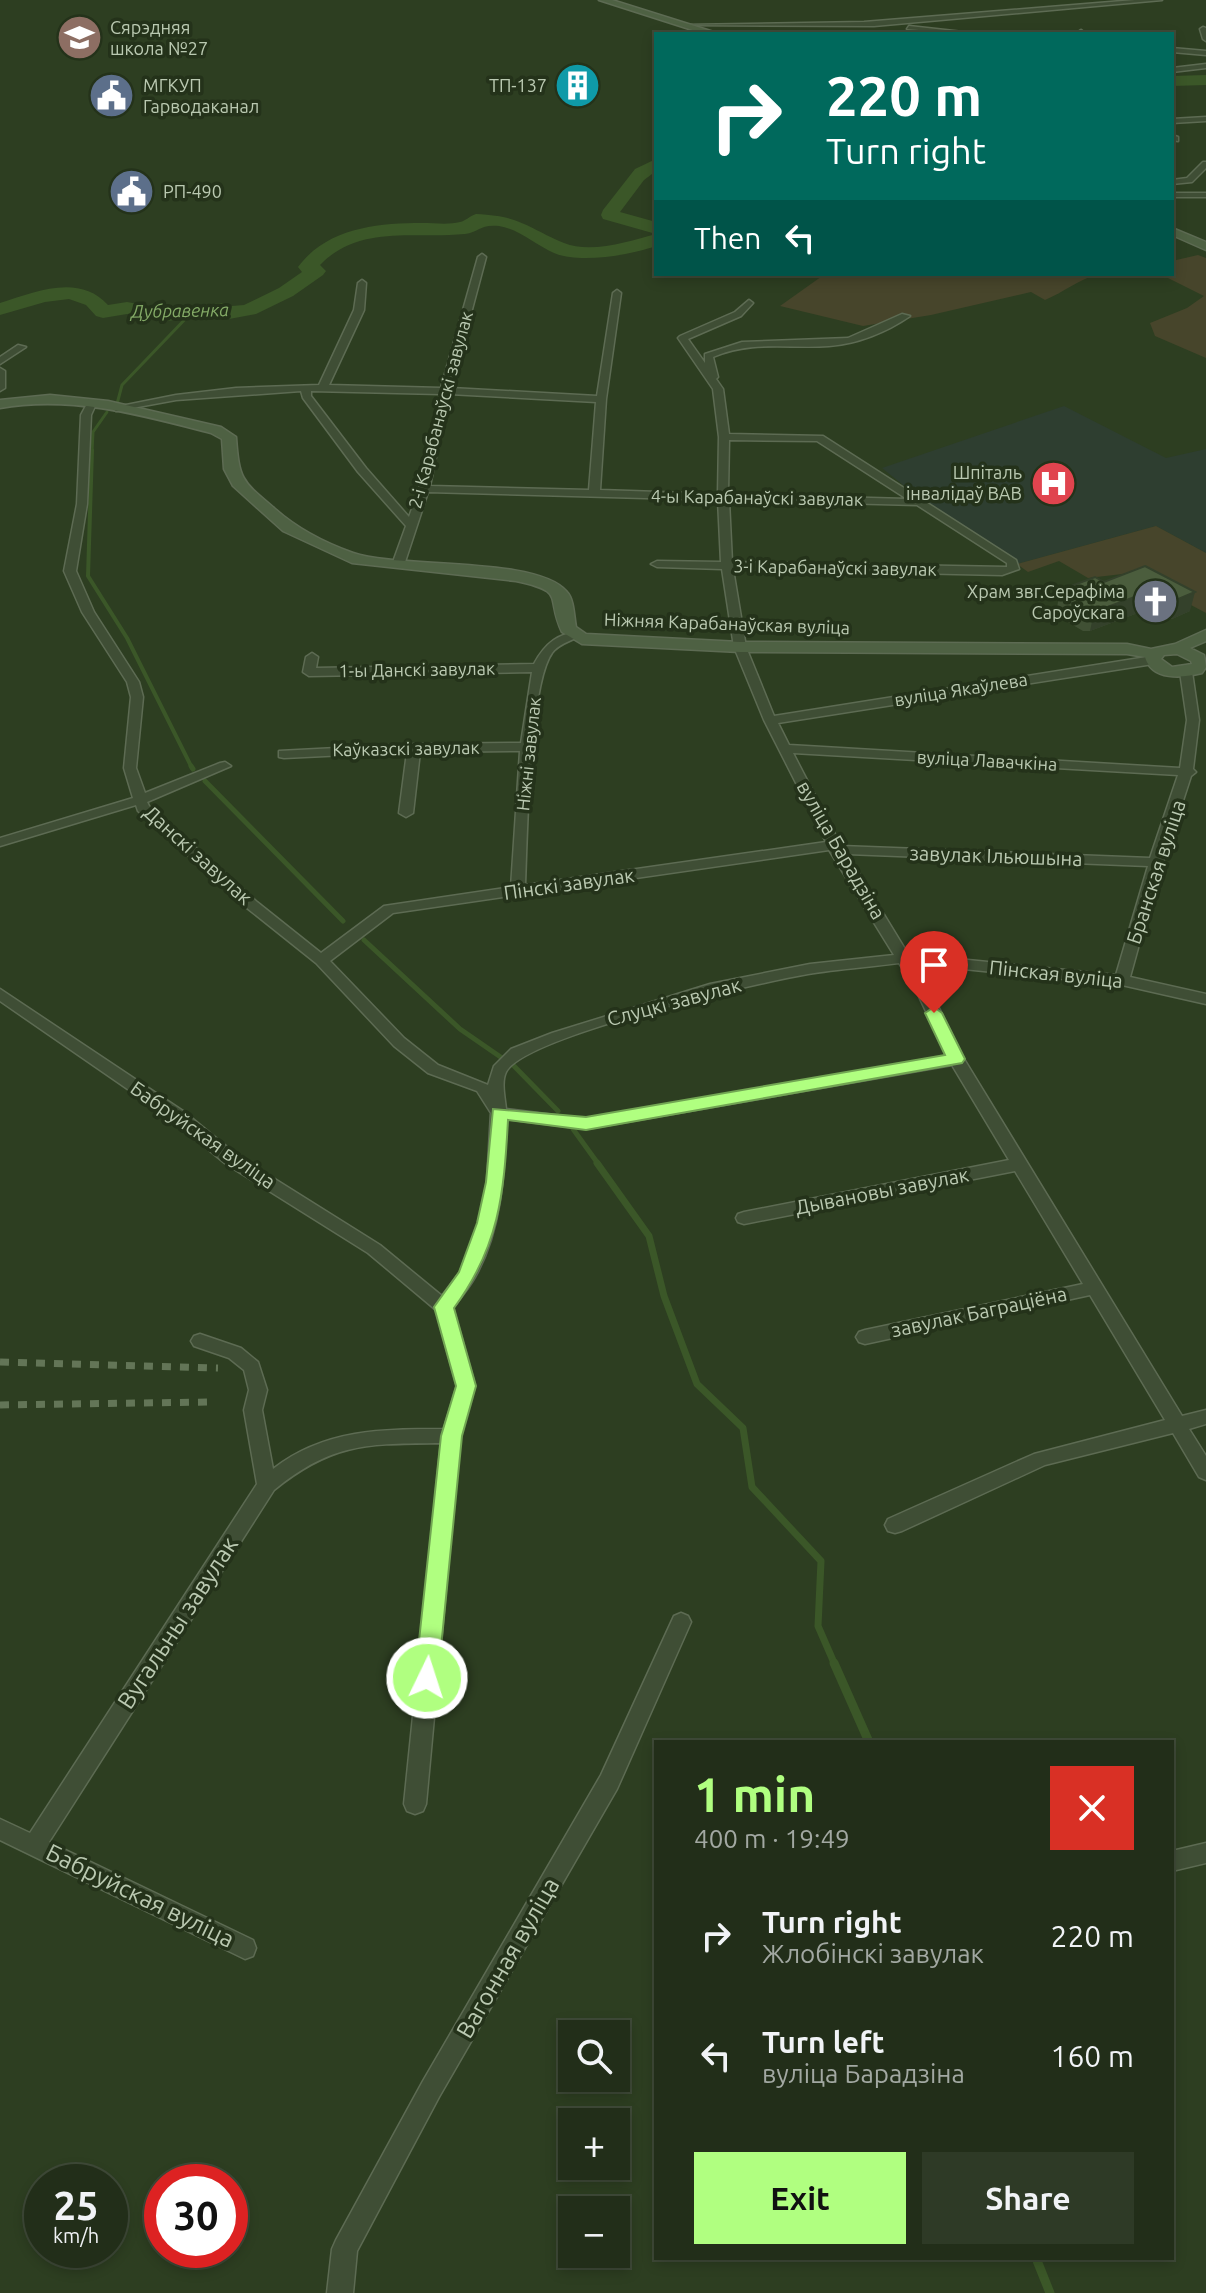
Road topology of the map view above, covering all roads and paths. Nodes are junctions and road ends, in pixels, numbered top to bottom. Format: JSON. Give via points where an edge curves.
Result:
{"nodes":[{"id":1,"x":603,"y":0,"type":"edge"},
{"id":2,"x":1159,"y":0,"type":"edge"},
{"id":3,"x":864,"y":24,"type":"junction"},
{"id":4,"x":689,"y":25,"type":"junction"},
{"id":5,"x":1203,"y":29,"type":"dead end"},
{"id":6,"x":709,"y":32,"type":"edge"},
{"id":7,"x":943,"y":32,"type":"edge"},
{"id":8,"x":1206,"y":47,"type":"edge"},
{"id":9,"x":1174,"y":50,"type":"edge"},
{"id":10,"x":1206,"y":66,"type":"edge"},
{"id":11,"x":1174,"y":70,"type":"edge"},
{"id":12,"x":1206,"y":119,"type":"edge"},
{"id":13,"x":1174,"y":121,"type":"edge"},
{"id":14,"x":1206,"y":164,"type":"edge"},
{"id":15,"x":1174,"y":182,"type":"edge"},
{"id":16,"x":1174,"y":195,"type":"edge"},
{"id":17,"x":1206,"y":195,"type":"edge"},
{"id":18,"x":1174,"y":232,"type":"edge"},
{"id":19,"x":1206,"y":246,"type":"edge"},
{"id":20,"x":482,"y":257,"type":"dead end"},
{"id":21,"x":362,"y":283,"type":"dead end"},
{"id":22,"x":617,"y":293,"type":"dead end"},
{"id":23,"x":749,"y":303,"type":"dead end"},
{"id":24,"x":905,"y":316,"type":"dead end"},
{"id":25,"x":21,"y":347,"type":"dead end"},
{"id":26,"x":0,"y":361,"type":"edge"},
{"id":27,"x":0,"y":371,"type":"edge"},
{"id":28,"x":714,"y":378,"type":"junction"},
{"id":29,"x":0,"y":388,"type":"edge"},
{"id":30,"x":306,"y":389,"type":"junction"},
{"id":31,"x":322,"y":389,"type":"junction"},
{"id":32,"x":445,"y":392,"type":"junction"},
{"id":33,"x":601,"y":399,"type":"junction"},
{"id":34,"x":0,"y":404,"type":"edge"},
{"id":35,"x":91,"y":404,"type":"junction"},
{"id":36,"x":116,"y":408,"type":"junction"},
{"id":37,"x":724,"y":437,"type":"junction"},
{"id":38,"x":424,"y":489,"type":"junction"},
{"id":39,"x":594,"y":494,"type":"junction"},
{"id":40,"x":723,"y":496,"type":"junction"},
{"id":41,"x":919,"y":502,"type":"junction"},
{"id":42,"x":409,"y":524,"type":"junction"},
{"id":43,"x":399,"y":562,"type":"junction"},
{"id":44,"x":657,"y":564,"type":"dead end"},
{"id":45,"x":727,"y":566,"type":"junction"},
{"id":46,"x":574,"y":635,"type":"junction"},
{"id":47,"x":1206,"y":635,"type":"edge"},
{"id":48,"x":740,"y":647,"type":"junction"},
{"id":49,"x":1180,"y":649,"type":"junction"},
{"id":50,"x":312,"y":657,"type":"dead end"},
{"id":51,"x":1153,"y":657,"type":"junction"},
{"id":52,"x":539,"y":668,"type":"junction"},
{"id":53,"x":1196,"y":671,"type":"edge"},
{"id":54,"x":770,"y":720,"type":"junction"},
{"id":55,"x":527,"y":747,"type":"junction"},
{"id":56,"x":414,"y":748,"type":"junction"},
{"id":57,"x":784,"y":749,"type":"junction"},
{"id":58,"x":284,"y":754,"type":"dead end"},
{"id":59,"x":225,"y":766,"type":"dead end"},
{"id":60,"x":1190,"y":772,"type":"junction"},
{"id":61,"x":140,"y":800,"type":"junction"},
{"id":62,"x":406,"y":813,"type":"dead end"},
{"id":63,"x":0,"y":842,"type":"edge"},
{"id":64,"x":835,"y":848,"type":"junction"},
{"id":65,"x":1156,"y":862,"type":"junction"},
{"id":66,"x":518,"y":891,"type":"junction"},
{"id":67,"x":904,"y":958,"type":"junction"},
{"id":68,"x":321,"y":960,"type":"junction"},
{"id":69,"x":1122,"y":980,"type":"junction"},
{"id":70,"x":0,"y":994,"type":"edge"},
{"id":71,"x":1206,"y":999,"type":"edge"},
{"id":72,"x":956,"y":1059,"type":"junction"},
{"id":73,"x":499,"y":1113,"type":"junction"},
{"id":74,"x":1020,"y":1164,"type":"junction"},
{"id":75,"x":744,"y":1218,"type":"dead end"},
{"id":76,"x":1093,"y":1288,"type":"junction"},
{"id":77,"x":444,"y":1307,"type":"junction"},
{"id":78,"x":865,"y":1337,"type":"dead end"},
{"id":79,"x":200,"y":1341,"type":"dead end"},
{"id":80,"x":1206,"y":1417,"type":"edge"},
{"id":81,"x":1177,"y":1425,"type":"junction"},
{"id":82,"x":451,"y":1436,"type":"junction"},
{"id":83,"x":1206,"y":1472,"type":"edge"},
{"id":84,"x":267,"y":1485,"type":"junction"},
{"id":85,"x":895,"y":1525,"type":"dead end"},
{"id":86,"x":681,"y":1622,"type":"dead end"},
{"id":87,"x":415,"y":1804,"type":"dead end"},
{"id":88,"x":0,"y":1829,"type":"edge"},
{"id":89,"x":35,"y":1844,"type":"junction"},
{"id":90,"x":1206,"y":1853,"type":"edge"},
{"id":91,"x":1174,"y":1861,"type":"edge"},
{"id":92,"x":245,"y":1948,"type":"dead end"},
{"id":93,"x":340,"y":2293,"type":"edge"}],
"edges":[{"from":1,"to":4,"type":"main road"},
{"from":2,"to":3,"type":"street"},
{"from":3,"to":4,"type":"street"},
{"from":3,"to":7,"type":"street"},
{"from":4,"to":6,"type":"main road"},
{"from":5,"to":8,"type":"street"},
{"from":8,"to":9,"type":"street"},
{"from":10,"to":11,"type":"street"},
{"from":12,"to":13,"type":"street"},
{"from":14,"to":15,"type":"street","via":[[1189,180]]},
{"from":16,"to":17,"type":"street"},
{"from":18,"to":19,"type":"main road"},
{"from":20,"to":32,"type":"street","name":"2-і Карабанаўскі завулак"},
{"from":21,"to":31,"type":"street","via":[[359,310]]},
{"from":22,"to":33,"type":"street"},
{"from":23,"to":28,"type":"street","via":[[738,314],[683,338]]},
{"from":24,"to":28,"type":"street","via":[[848,342],[727,347],[708,356]]},
{"from":25,"to":26,"type":"street"},
{"from":27,"to":29,"type":"street"},
{"from":28,"to":37,"type":"street","name":"вуліца Барадзіна"},
{"from":30,"to":31,"type":"street","name":"Ніжняя Карабанаўская вуліца"},
{"from":30,"to":36,"type":"street","name":"Ніжняя Карабанаўская вуліца","via":[[218,391]]},
{"from":30,"to":42,"type":"street","via":[[362,470]]},
{"from":31,"to":32,"type":"street","name":"Ніжняя Карабанаўская вуліца"},
{"from":32,"to":33,"type":"street","name":"Ніжняя Карабанаўская вуліца"},
{"from":32,"to":38,"type":"street","name":"2-і Карабанаўскі завулак"},
{"from":33,"to":39,"type":"street"},
{"from":34,"to":35,"type":"main road","name":"Ніжняя Карабанаўская вуліца","via":[[36,399]]},
{"from":35,"to":36,"type":"main road","name":"Ніжняя Карабанаўская вуліца"},
{"from":35,"to":61,"type":"street","name":"Данскі завулак","via":[[70,571],[88,612],[133,682],[137,697],[130,768]]},
{"from":36,"to":43,"type":"main road","name":"Ніжняя Карабанаўская вуліца","via":[[229,437],[231,469],[240,486],[275,520],[352,558]]},
{"from":37,"to":40,"type":"street","name":"вуліца Барадзіна"},
{"from":37,"to":41,"type":"street","via":[[819,438]]},
{"from":38,"to":39,"type":"street","name":"4-ы Карабанаўскі завулак"},
{"from":38,"to":42,"type":"street","name":"2-і Карабанаўскі завулак"},
{"from":39,"to":40,"type":"street","name":"4-ы Карабанаўскі завулак"},
{"from":40,"to":41,"type":"street","name":"4-ы Карабанаўскі завулак"},
{"from":40,"to":45,"type":"street","name":"вуліца Барадзіна"},
{"from":41,"to":45,"type":"street","name":"3-і Карабанаўскі завулак","via":[[1012,562],[1013,569]]},
{"from":42,"to":43,"type":"street","name":"2-і Карабанаўскі завулак"},
{"from":43,"to":46,"type":"main road","name":"Ніжняя Карабанаўская вуліца","via":[[547,583],[562,595],[568,629]]},
{"from":44,"to":45,"type":"street","name":"3-і Карабанаўскі завулак"},
{"from":45,"to":48,"type":"street","name":"вуліца Барадзіна"},
{"from":46,"to":48,"type":"main road","name":"Ніжняя Карабанаўская вуліца","via":[[598,641]]},
{"from":46,"to":52,"type":"street","name":"Ніжні завулак","via":[[548,649]]},
{"from":47,"to":49,"type":"main road"},
{"from":48,"to":51,"type":"main road","name":"Ніжняя Карабанаўская вуліца","via":[[1127,649]]},
{"from":48,"to":54,"type":"street","name":"вуліца Барадзіна"},
{"from":49,"to":51,"type":"main road"},
{"from":49,"to":53,"type":"main road","via":[[1198,658]]},
{"from":50,"to":52,"type":"street","name":"1-ы Данскі завулак","via":[[309,672]]},
{"from":51,"to":53,"type":"main road","via":[[1165,670]]},
{"from":51,"to":54,"type":"street","name":"вуліца Якаўлева"},
{"from":52,"to":55,"type":"street","name":"Ніжні завулак"},
{"from":53,"to":60,"type":"street","name":"Бранская вуліца","via":[[1199,739]]},
{"from":54,"to":57,"type":"street","name":"вуліца Барадзіна"},
{"from":55,"to":56,"type":"street","name":"Каўказскі завулак"},
{"from":55,"to":66,"type":"street","name":"Ніжні завулак"},
{"from":56,"to":58,"type":"street","name":"Каўказскі завулак"},
{"from":56,"to":62,"type":"street"},
{"from":57,"to":60,"type":"street","name":"вуліца Лавачкіна"},
{"from":57,"to":64,"type":"street","name":"вуліца Барадзіна"},
{"from":59,"to":61,"type":"street"},
{"from":60,"to":65,"type":"street","name":"Бранская вуліца"},
{"from":61,"to":63,"type":"street"},
{"from":61,"to":68,"type":"street","name":"Данскі завулак","via":[[241,895]]},
{"from":64,"to":65,"type":"street","name":"завулак Ільюшына"},
{"from":64,"to":66,"type":"street","name":"Пінскі завулак"},
{"from":64,"to":67,"type":"street","name":"вуліца Барадзіна"},
{"from":65,"to":69,"type":"street","name":"Бранская вуліца"},
{"from":66,"to":68,"type":"street","name":"Пінскі завулак","via":[[389,909],[366,921],[345,945]]},
{"from":67,"to":69,"type":"street","name":"Пінская вуліца"},
{"from":67,"to":72,"type":"street","name":"вуліца Барадзіна"},
{"from":67,"to":73,"type":"street","name":"Слуцкі завулак","via":[[710,989],[557,1036],[516,1053],[499,1070]]},
{"from":68,"to":73,"type":"street","name":"Данскі завулак","via":[[399,1042],[433,1069],[482,1087]]},
{"from":69,"to":71,"type":"street","name":"Пінская вуліца"},
{"from":70,"to":77,"type":"street","name":"Бабруйская вуліца","via":[[177,1115],[232,1160],[374,1249]]},
{"from":72,"to":73,"type":"street","via":[[586,1124]]},
{"from":72,"to":74,"type":"street","name":"вуліца Барадзіна"},
{"from":73,"to":77,"type":"street","via":[[495,1182],[484,1235],[468,1274]]},
{"from":74,"to":75,"type":"street","name":"Дывановы завулак"},
{"from":74,"to":76,"type":"street","name":"вуліца Барадзіна"},
{"from":76,"to":78,"type":"street","name":"завулак Баграціёна"},
{"from":76,"to":81,"type":"street","name":"вуліца Барадзіна"},
{"from":77,"to":82,"type":"street","via":[[466,1386]]},
{"from":79,"to":84,"type":"street","via":[[235,1353],[252,1367],[258,1390],[253,1410]]},
{"from":80,"to":81,"type":"street"},
{"from":81,"to":83,"type":"street","name":"вуліца Барадзіна"},
{"from":81,"to":85,"type":"street","via":[[1041,1459]]},
{"from":82,"to":84,"type":"street","name":"Вугальны завулак","via":[[352,1437],[291,1463]]},
{"from":82,"to":87,"type":"street"},
{"from":84,"to":89,"type":"street","name":"Вугальны завулак"},
{"from":86,"to":93,"type":"street","name":"Вагонная вуліца","via":[[609,1782],[345,2249]]},
{"from":88,"to":89,"type":"street","name":"Бабруйская вуліца"},
{"from":89,"to":92,"type":"street","name":"Бабруйская вуліца"},
{"from":90,"to":91,"type":"street"}]}
